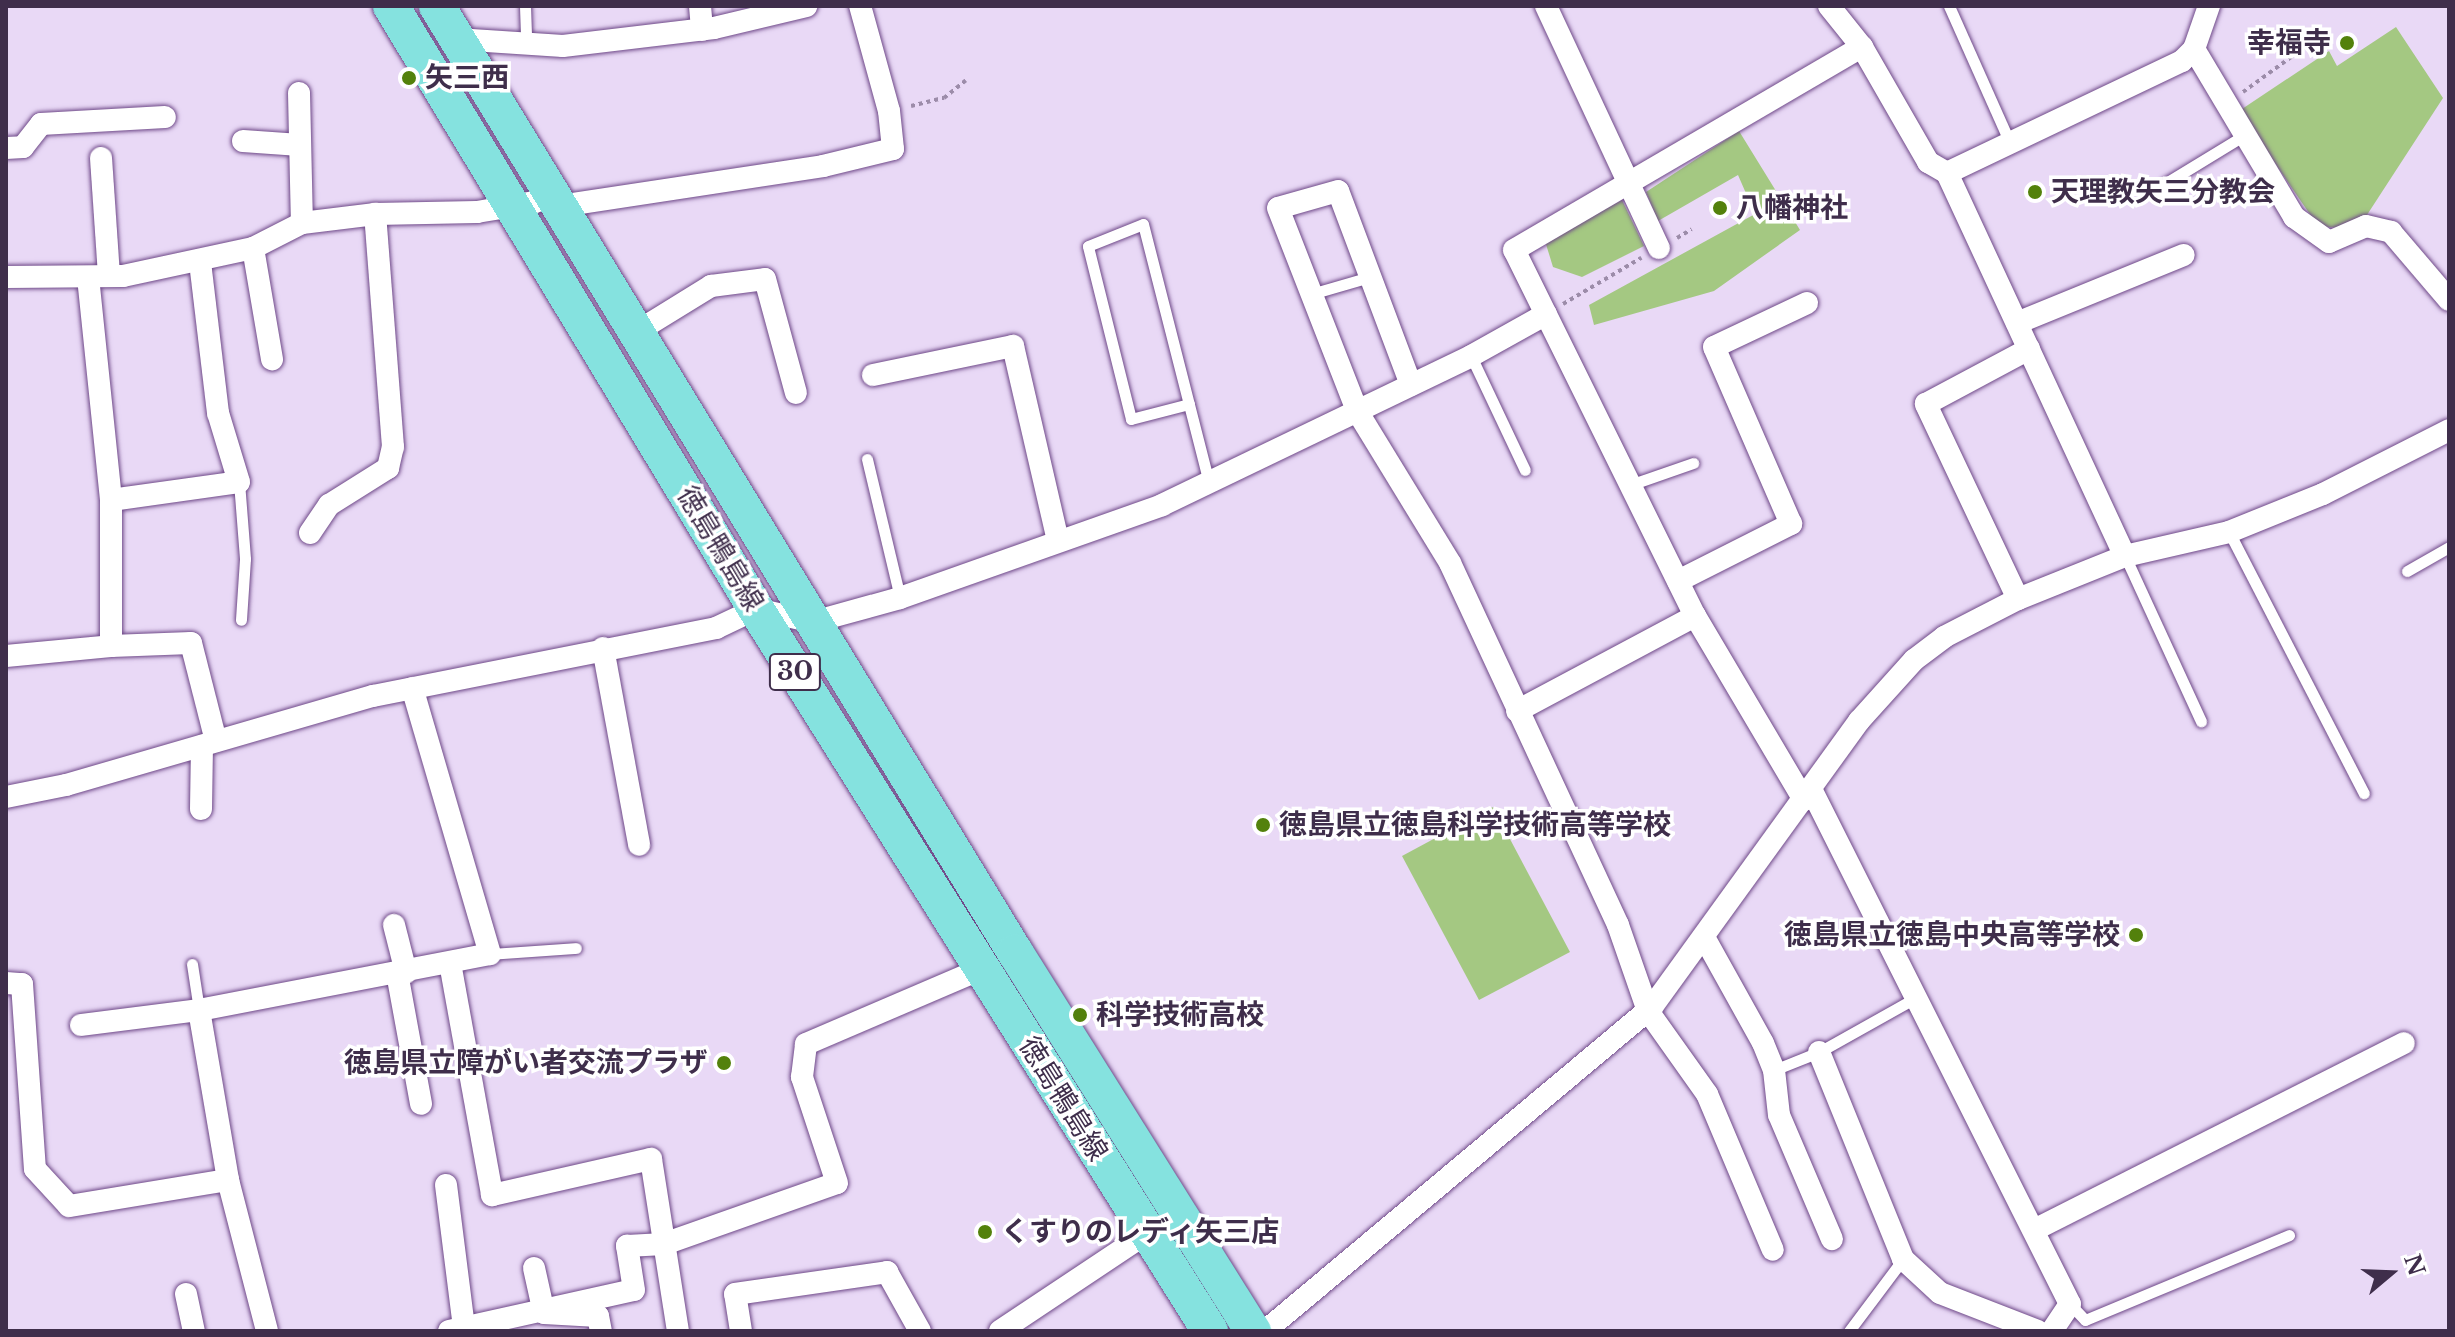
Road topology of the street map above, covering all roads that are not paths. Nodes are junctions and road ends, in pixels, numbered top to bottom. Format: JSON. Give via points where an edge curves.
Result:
{"nodes":[{"id":1,"x":437,"y":6,"type":"edge"},
{"id":2,"x":525,"y":6,"type":"edge"},
{"id":3,"x":700,"y":6,"type":"edge"},
{"id":4,"x":806,"y":6,"type":"edge"},
{"id":5,"x":860,"y":6,"type":"edge"},
{"id":6,"x":1829,"y":6,"type":"edge"},
{"id":7,"x":1949,"y":6,"type":"edge"},
{"id":8,"x":2209,"y":6,"type":"edge"},
{"id":9,"x":386,"y":7,"type":"edge"},
{"id":10,"x":1549,"y":7,"type":"edge"},
{"id":11,"x":702,"y":30,"type":"junction"},
{"id":12,"x":456,"y":39,"type":"junction"},
{"id":13,"x":526,"y":43,"type":"junction"},
{"id":14,"x":1862,"y":47,"type":"junction"},
{"id":15,"x":2194,"y":49,"type":"junction"},
{"id":16,"x":299,"y":93,"type":"dead end"},
{"id":17,"x":165,"y":117,"type":"dead end"},
{"id":18,"x":2243,"y":136,"type":"junction"},
{"id":19,"x":243,"y":141,"type":"dead end"},
{"id":20,"x":2010,"y":143,"type":"junction"},
{"id":21,"x":300,"y":145,"type":"junction"},
{"id":22,"x":6,"y":148,"type":"edge"},
{"id":23,"x":101,"y":158,"type":"dead end"},
{"id":24,"x":1947,"y":173,"type":"junction"},
{"id":25,"x":1629,"y":183,"type":"junction"},
{"id":26,"x":2166,"y":183,"type":"dead end"},
{"id":27,"x":556,"y":199,"type":"junction"},
{"id":28,"x":510,"y":203,"type":"junction"},
{"id":29,"x":375,"y":214,"type":"junction"},
{"id":30,"x":302,"y":223,"type":"junction"},
{"id":31,"x":253,"y":248,"type":"junction"},
{"id":32,"x":1659,"y":248,"type":"road end"},
{"id":33,"x":2184,"y":255,"type":"dead end"},
{"id":34,"x":200,"y":263,"type":"junction"},
{"id":35,"x":98,"y":275,"type":"junction"},
{"id":36,"x":6,"y":277,"type":"edge"},
{"id":37,"x":1370,"y":277,"type":"junction"},
{"id":38,"x":1311,"y":294,"type":"junction"},
{"id":39,"x":2449,"y":300,"type":"edge"},
{"id":40,"x":1807,"y":303,"type":"dead end"},
{"id":41,"x":1546,"y":314,"type":"junction"},
{"id":42,"x":2017,"y":323,"type":"junction"},
{"id":43,"x":638,"y":331,"type":"junction"},
{"id":44,"x":2029,"y":349,"type":"junction"},
{"id":45,"x":1471,"y":356,"type":"junction"},
{"id":46,"x":272,"y":359,"type":"dead end"},
{"id":47,"x":873,"y":375,"type":"dead end"},
{"id":48,"x":1411,"y":385,"type":"junction"},
{"id":49,"x":796,"y":393,"type":"dead end"},
{"id":50,"x":1189,"y":404,"type":"junction"},
{"id":51,"x":1357,"y":411,"type":"junction"},
{"id":52,"x":2449,"y":430,"type":"edge"},
{"id":53,"x":867,"y":459,"type":"dead end"},
{"id":54,"x":1693,"y":463,"type":"dead end"},
{"id":55,"x":1525,"y":470,"type":"dead end"},
{"id":56,"x":239,"y":482,"type":"junction"},
{"id":57,"x":1209,"y":483,"type":"junction"},
{"id":58,"x":1630,"y":485,"type":"junction"},
{"id":59,"x":111,"y":500,"type":"junction"},
{"id":60,"x":2229,"y":532,"type":"junction"},
{"id":61,"x":310,"y":533,"type":"dead end"},
{"id":62,"x":1058,"y":541,"type":"junction"},
{"id":63,"x":2449,"y":547,"type":"edge"},
{"id":64,"x":2125,"y":556,"type":"junction"},
{"id":65,"x":2407,"y":571,"type":"dead end"},
{"id":66,"x":1678,"y":581,"type":"junction"},
{"id":67,"x":900,"y":598,"type":"junction"},
{"id":68,"x":2018,"y":599,"type":"junction"},
{"id":69,"x":756,"y":609,"type":"junction"},
{"id":70,"x":1695,"y":616,"type":"junction"},
{"id":71,"x":241,"y":620,"type":"dead end"},
{"id":72,"x":813,"y":622,"type":"junction"},
{"id":73,"x":111,"y":646,"type":"junction"},
{"id":74,"x":603,"y":648,"type":"junction"},
{"id":75,"x":6,"y":656,"type":"edge"},
{"id":76,"x":412,"y":688,"type":"junction"},
{"id":77,"x":1517,"y":711,"type":"junction"},
{"id":78,"x":2201,"y":721,"type":"dead end"},
{"id":79,"x":209,"y":744,"type":"junction"},
{"id":80,"x":2364,"y":793,"type":"dead end"},
{"id":81,"x":1807,"y":795,"type":"junction"},
{"id":82,"x":6,"y":797,"type":"edge"},
{"id":83,"x":201,"y":809,"type":"dead end"},
{"id":84,"x":639,"y":845,"type":"dead end"},
{"id":85,"x":394,"y":925,"type":"dead end"},
{"id":86,"x":1704,"y":937,"type":"junction"},
{"id":87,"x":576,"y":948,"type":"dead end"},
{"id":88,"x":490,"y":954,"type":"junction"},
{"id":89,"x":450,"y":963,"type":"junction"},
{"id":90,"x":192,"y":964,"type":"dead end"},
{"id":91,"x":981,"y":969,"type":"junction"},
{"id":92,"x":401,"y":972,"type":"junction"},
{"id":93,"x":6,"y":983,"type":"edge"},
{"id":94,"x":1917,"y":997,"type":"junction"},
{"id":95,"x":199,"y":1010,"type":"junction"},
{"id":96,"x":1648,"y":1011,"type":"junction"},
{"id":97,"x":81,"y":1025,"type":"dead end"},
{"id":98,"x":2404,"y":1043,"type":"dead end"},
{"id":99,"x":1819,"y":1052,"type":"junction"},
{"id":100,"x":1774,"y":1070,"type":"junction"},
{"id":101,"x":421,"y":1104,"type":"dead end"},
{"id":102,"x":228,"y":1180,"type":"junction"},
{"id":103,"x":446,"y":1185,"type":"dead end"},
{"id":104,"x":2036,"y":1229,"type":"junction"},
{"id":105,"x":1147,"y":1233,"type":"junction"},
{"id":106,"x":2289,"y":1235,"type":"dead end"},
{"id":107,"x":1832,"y":1239,"type":"dead end"},
{"id":108,"x":664,"y":1244,"type":"junction"},
{"id":109,"x":1773,"y":1250,"type":"dead end"},
{"id":110,"x":1903,"y":1259,"type":"junction"},
{"id":111,"x":534,"y":1268,"type":"dead end"},
{"id":112,"x":186,"y":1294,"type":"dead end"},
{"id":113,"x":2070,"y":1304,"type":"junction"},
{"id":114,"x":544,"y":1313,"type":"junction"},
{"id":115,"x":457,"y":1330,"type":"edge"},
{"id":116,"x":194,"y":1331,"type":"edge"},
{"id":117,"x":267,"y":1331,"type":"edge"},
{"id":118,"x":601,"y":1331,"type":"edge"},
{"id":119,"x":678,"y":1331,"type":"edge"},
{"id":120,"x":741,"y":1331,"type":"edge"},
{"id":121,"x":920,"y":1331,"type":"edge"},
{"id":122,"x":1000,"y":1331,"type":"edge"},
{"id":123,"x":1210,"y":1331,"type":"edge"},
{"id":124,"x":1253,"y":1331,"type":"edge"},
{"id":125,"x":1265,"y":1331,"type":"edge"},
{"id":126,"x":1849,"y":1331,"type":"edge"},
{"id":127,"x":2038,"y":1331,"type":"edge"},
{"id":128,"x":2052,"y":1331,"type":"edge"}],
"edges":[{"from":1,"to":12,"type":"main road","name":"徳島鴨島線","number":"30"},
{"from":2,"to":13,"type":"lane"},
{"from":3,"to":11,"type":"street"},
{"from":4,"to":11,"type":"street"},
{"from":5,"to":27,"type":"street","via":[[889,111],[893,149],[874,156]]},
{"from":6,"to":14,"type":"street"},
{"from":7,"to":20,"type":"lane"},
{"from":8,"to":15,"type":"street"},
{"from":9,"to":28,"type":"main road","name":"徳島鴨島線","number":"30"},
{"from":10,"to":25,"type":"street"},
{"from":11,"to":13,"type":"street","via":[[563,46]]},
{"from":12,"to":13,"type":"street"},
{"from":12,"to":27,"type":"main road","name":"徳島鴨島線","number":"30"},
{"from":14,"to":24,"type":"street","via":[[1928,162]]},
{"from":14,"to":25,"type":"street"},
{"from":15,"to":18,"type":"street"},
{"from":15,"to":20,"type":"street","via":[[2182,61]]},
{"from":16,"to":21,"type":"street"},
{"from":17,"to":22,"type":"street","via":[[41,124],[23,147]]},
{"from":18,"to":26,"type":"lane"},
{"from":18,"to":39,"type":"street","via":[[2294,217],[2329,242],[2366,226],[2391,232]]},
{"from":19,"to":21,"type":"street"},
{"from":20,"to":24,"type":"street"},
{"from":21,"to":30,"type":"street"},
{"from":23,"to":35,"type":"street"},
{"from":24,"to":42,"type":"street"},
{"from":25,"to":32,"type":"street"},
{"from":25,"to":41,"type":"street","via":[[1514,250]]},
{"from":27,"to":28,"type":"street"},
{"from":27,"to":43,"type":"main road","name":"徳島鴨島線","number":"30"},
{"from":28,"to":29,"type":"street","via":[[477,212]]},
{"from":28,"to":69,"type":"main road","name":"徳島鴨島線","number":"30"},
{"from":29,"to":30,"type":"street"},
{"from":29,"to":61,"type":"street","via":[[393,447],[388,468],[329,505]]},
{"from":30,"to":31,"type":"street"},
{"from":31,"to":34,"type":"street"},
{"from":31,"to":46,"type":"street"},
{"from":33,"to":42,"type":"street"},
{"from":34,"to":35,"type":"street"},
{"from":34,"to":56,"type":"street","via":[[218,413]]},
{"from":35,"to":36,"type":"street"},
{"from":35,"to":59,"type":"street"},
{"from":37,"to":38,"type":"lane"},
{"from":37,"to":38,"type":"street","via":[[1338,191],[1278,208]]},
{"from":37,"to":48,"type":"street"},
{"from":38,"to":51,"type":"street"},
{"from":40,"to":66,"type":"street","via":[[1714,347],[1791,524]]},
{"from":41,"to":45,"type":"street"},
{"from":41,"to":58,"type":"street"},
{"from":42,"to":44,"type":"street"},
{"from":43,"to":49,"type":"street","via":[[711,286],[765,279]]},
{"from":43,"to":72,"type":"main road","name":"徳島鴨島線","number":"30"},
{"from":44,"to":64,"type":"street"},
{"from":44,"to":68,"type":"street","via":[[1926,404]]},
{"from":45,"to":48,"type":"street"},
{"from":45,"to":55,"type":"lane"},
{"from":47,"to":62,"type":"street","via":[[1013,346]]},
{"from":48,"to":51,"type":"street"},
{"from":50,"to":50,"type":"lane","via":[[1143,224],[1088,246],[1131,419]]},
{"from":50,"to":57,"type":"lane"},
{"from":51,"to":57,"type":"street"},
{"from":51,"to":77,"type":"street","via":[[1450,563]]},
{"from":52,"to":60,"type":"street","via":[[2323,494]]},
{"from":53,"to":67,"type":"lane"},
{"from":54,"to":58,"type":"lane"},
{"from":56,"to":59,"type":"street"},
{"from":56,"to":71,"type":"lane","via":[[245,559]]},
{"from":57,"to":62,"type":"street"},
{"from":58,"to":66,"type":"street"},
{"from":59,"to":73,"type":"street"},
{"from":60,"to":64,"type":"street"},
{"from":60,"to":80,"type":"lane"},
{"from":62,"to":67,"type":"street"},
{"from":63,"to":65,"type":"lane"},
{"from":64,"to":68,"type":"street"},
{"from":64,"to":78,"type":"lane"},
{"from":66,"to":70,"type":"street"},
{"from":67,"to":72,"type":"street"},
{"from":68,"to":81,"type":"street","via":[[1944,637],[1914,660],[1859,721]]},
{"from":69,"to":72,"type":"street"},
{"from":69,"to":74,"type":"street","via":[[716,628]]},
{"from":69,"to":91,"type":"main road","name":"徳島鴨島線","number":"30"},
{"from":70,"to":77,"type":"street"},
{"from":70,"to":81,"type":"street"},
{"from":72,"to":124,"type":"main road","name":"徳島鴨島線","number":"30"},
{"from":73,"to":75,"type":"street"},
{"from":73,"to":79,"type":"street","via":[[191,643]]},
{"from":74,"to":76,"type":"street"},
{"from":74,"to":84,"type":"street"},
{"from":76,"to":79,"type":"street"},
{"from":76,"to":88,"type":"street"},
{"from":77,"to":96,"type":"street","via":[[1618,925]]},
{"from":79,"to":82,"type":"street"},
{"from":79,"to":83,"type":"street"},
{"from":81,"to":86,"type":"street"},
{"from":81,"to":94,"type":"street"},
{"from":85,"to":92,"type":"street"},
{"from":86,"to":96,"type":"street"},
{"from":86,"to":100,"type":"street"},
{"from":87,"to":88,"type":"lane"},
{"from":88,"to":89,"type":"street"},
{"from":89,"to":92,"type":"street"},
{"from":89,"to":108,"type":"street","via":[[492,1195],[651,1159]]},
{"from":90,"to":95,"type":"lane"},
{"from":91,"to":105,"type":"main road","name":"徳島鴨島線","number":"30"},
{"from":91,"to":108,"type":"street","via":[[806,1044],[802,1077],[837,1183]]},
{"from":92,"to":95,"type":"street"},
{"from":92,"to":101,"type":"street"},
{"from":93,"to":102,"type":"street","via":[[22,984],[35,1169],[69,1206]]},
{"from":94,"to":99,"type":"lane"},
{"from":94,"to":104,"type":"street"},
{"from":95,"to":97,"type":"street"},
{"from":95,"to":102,"type":"street"},
{"from":96,"to":109,"type":"street","via":[[1707,1094]]},
{"from":96,"to":125,"type":"street"},
{"from":98,"to":104,"type":"street"},
{"from":99,"to":100,"type":"lane"},
{"from":99,"to":110,"type":"street"},
{"from":100,"to":107,"type":"street","via":[[1779,1115]]},
{"from":102,"to":117,"type":"street"},
{"from":103,"to":115,"type":"street"},
{"from":104,"to":113,"type":"street"},
{"from":105,"to":122,"type":"street"},
{"from":105,"to":123,"type":"main road","name":"徳島鴨島線","number":"30"},
{"from":106,"to":113,"type":"lane","via":[[2085,1320]]},
{"from":108,"to":114,"type":"street","via":[[627,1246],[634,1290]]},
{"from":108,"to":119,"type":"street"},
{"from":110,"to":126,"type":"lane"},
{"from":110,"to":127,"type":"street","via":[[1940,1293]]},
{"from":111,"to":114,"type":"street"},
{"from":112,"to":116,"type":"street"},
{"from":113,"to":128,"type":"street"},
{"from":114,"to":115,"type":"street"},
{"from":114,"to":118,"type":"street","via":[[598,1316]]},
{"from":120,"to":121,"type":"street","via":[[735,1294],[887,1272]]}]}
